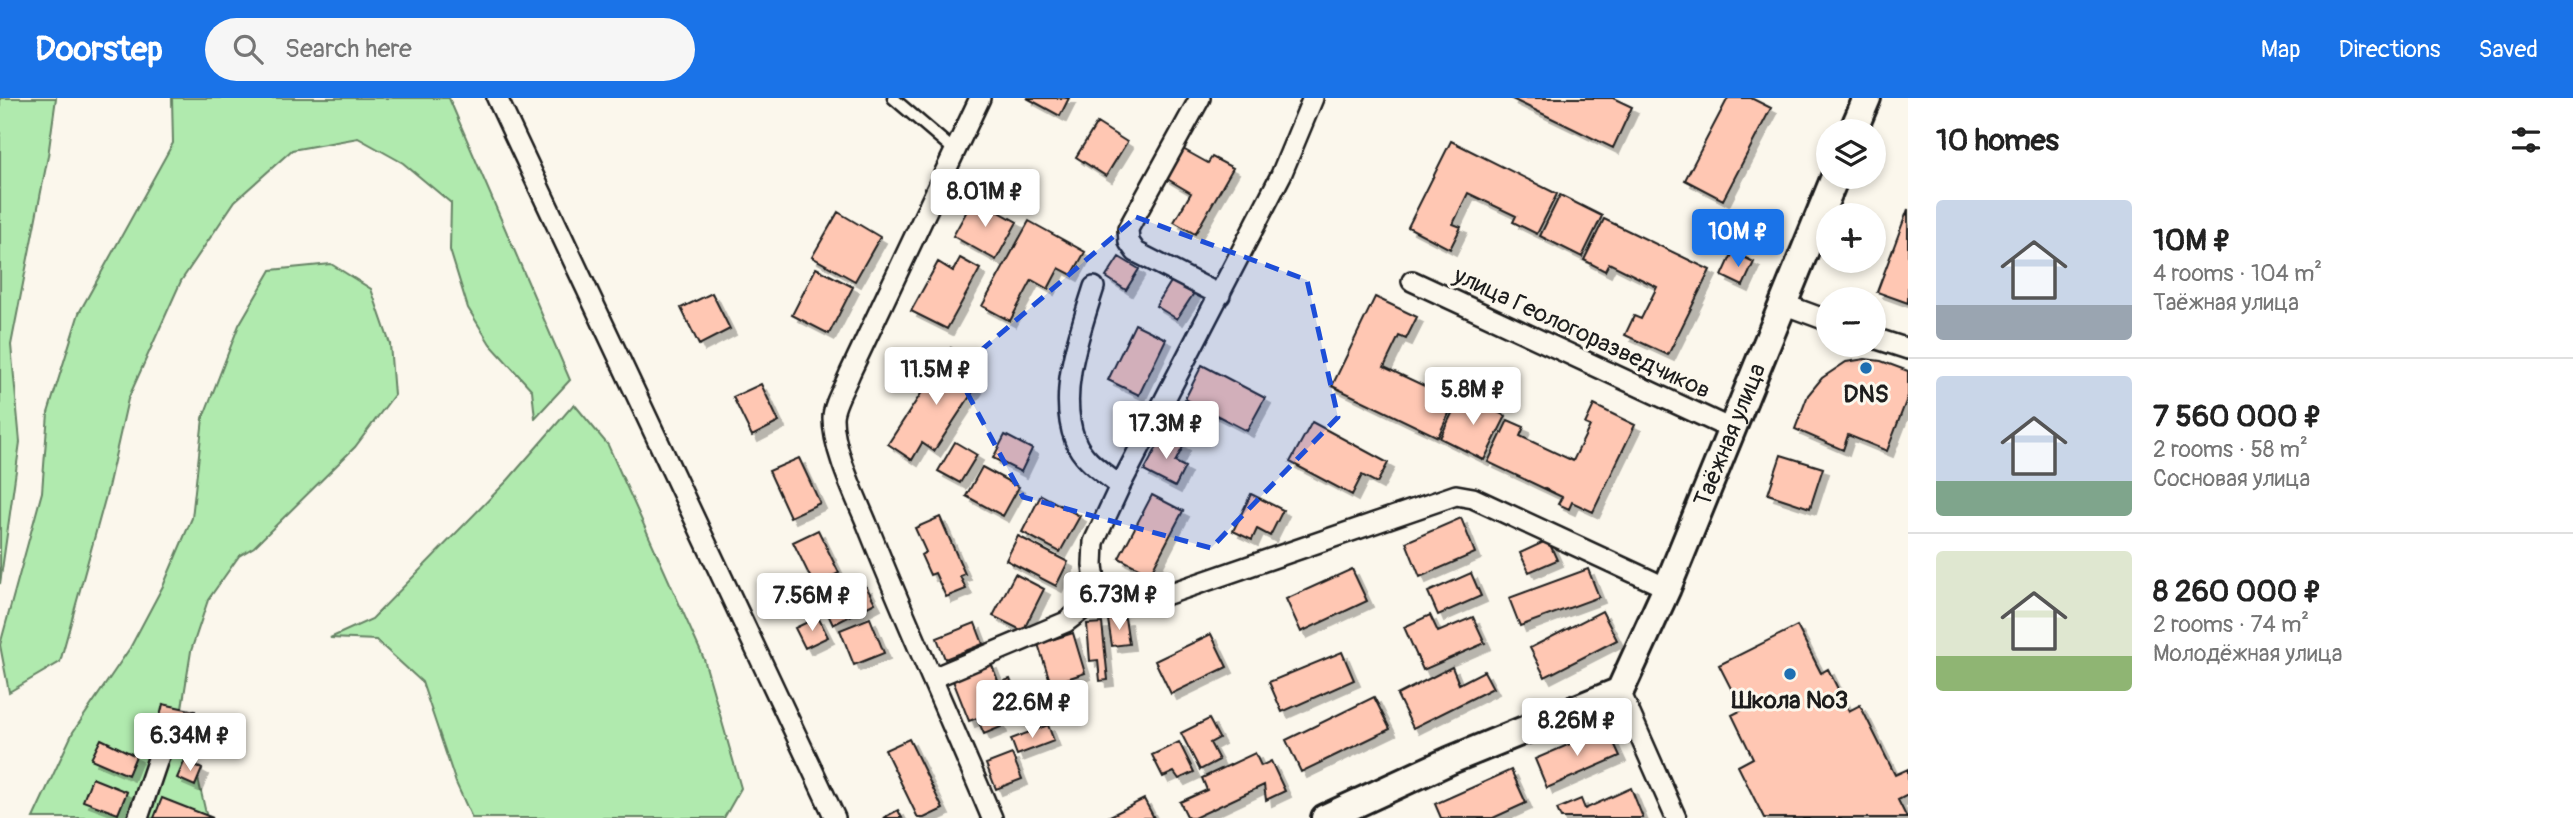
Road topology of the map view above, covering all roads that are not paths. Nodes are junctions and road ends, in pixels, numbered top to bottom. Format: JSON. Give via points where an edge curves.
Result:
{"nodes":[{"id":1,"x":497,"y":98,"type":"edge"},
{"id":2,"x":893,"y":98,"type":"edge"},
{"id":3,"x":980,"y":98,"type":"edge"},
{"id":4,"x":1200,"y":98,"type":"edge"},
{"id":5,"x":1313,"y":98,"type":"edge"},
{"id":6,"x":1866,"y":98,"type":"edge"},
{"id":7,"x":1858,"y":119,"type":"edge"},
{"id":8,"x":955,"y":150,"type":"junction"},
{"id":9,"x":1830,"y":189,"type":"edge"},
{"id":10,"x":1412,"y":281,"type":"dead end"},
{"id":11,"x":1094,"y":287,"type":"dead end"},
{"id":12,"x":1220,"y":295,"type":"junction"},
{"id":13,"x":1783,"y":304,"type":"junction"},
{"id":14,"x":1816,"y":316,"type":"edge"},
{"id":15,"x":1886,"y":342,"type":"edge"},
{"id":16,"x":1908,"y":349,"type":"edge"},
{"id":17,"x":1731,"y":429,"type":"junction"},
{"id":18,"x":1120,"y":485,"type":"junction"},
{"id":19,"x":1667,"y":588,"type":"junction"},
{"id":20,"x":1104,"y":593,"type":"junction"},
{"id":21,"x":933,"y":678,"type":"junction"},
{"id":22,"x":1620,"y":691,"type":"junction"},
{"id":23,"x":161,"y":750,"type":"dead end"},
{"id":24,"x":138,"y":818,"type":"edge"},
{"id":25,"x":835,"y":818,"type":"edge"},
{"id":26,"x":992,"y":818,"type":"edge"},
{"id":27,"x":1325,"y":818,"type":"edge"},
{"id":28,"x":1676,"y":818,"type":"edge"}],
"edges":[{"from":1,"to":25,"type":"street"},
{"from":2,"to":8,"type":"lane"},
{"from":3,"to":8,"type":"street"},
{"from":4,"to":12,"type":"street","via":[[1128,229],[1129,242],[1136,252]]},
{"from":5,"to":12,"type":"street","via":[[1281,175]]},
{"from":6,"to":7,"type":"main road"},
{"from":8,"to":21,"type":"street","via":[[833,417],[852,487]]},
{"from":9,"to":13,"type":"main road","name":"Таёжная улица"},
{"from":10,"to":17,"type":"street","name":"улица Геологоразведчиков"},
{"from":11,"to":18,"type":"street","via":[[1075,351],[1068,402],[1075,440],[1090,461]]},
{"from":12,"to":18,"type":"street"},
{"from":13,"to":14,"type":"street"},
{"from":13,"to":17,"type":"main road","name":"Таёжная улица"},
{"from":15,"to":16,"type":"street"},
{"from":17,"to":19,"type":"main road","name":"Таёжная улица"},
{"from":18,"to":20,"type":"street","via":[[1094,542],[1095,582]]},
{"from":19,"to":20,"type":"street","via":[[1474,498],[1456,495],[1142,603]]},
{"from":19,"to":22,"type":"main road","name":"Таёжная улица"},
{"from":20,"to":21,"type":"street","via":[[1066,622]]},
{"from":21,"to":26,"type":"street"},
{"from":22,"to":27,"type":"main road"},
{"from":22,"to":28,"type":"street"},
{"from":23,"to":24,"type":"street"}]}
